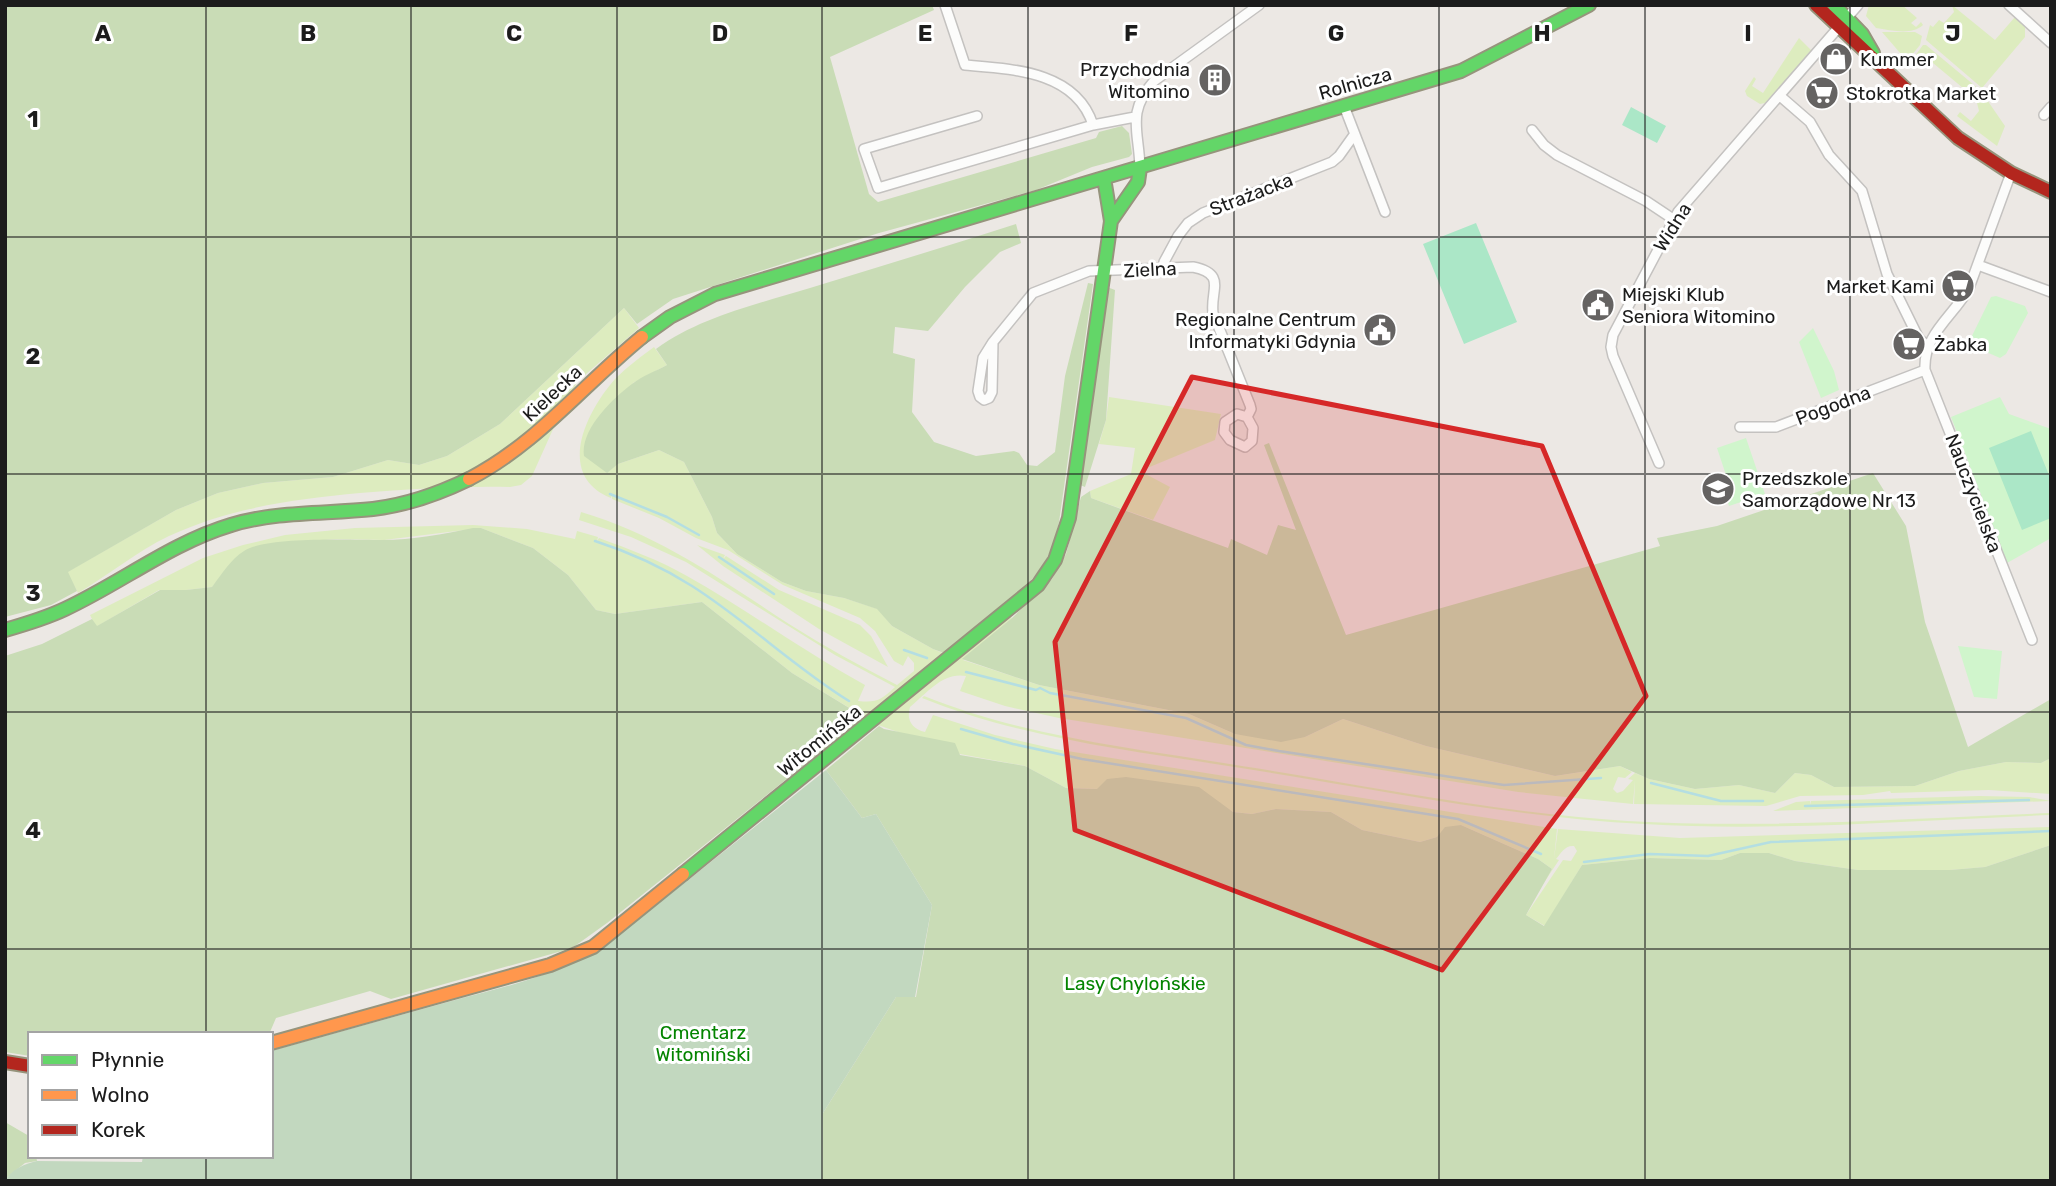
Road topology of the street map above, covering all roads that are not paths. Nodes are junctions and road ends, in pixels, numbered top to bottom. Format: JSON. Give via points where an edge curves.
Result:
{"nodes":[{"id":1,"x":946,"y":5,"type":"edge"},
{"id":2,"x":1259,"y":5,"type":"edge"},
{"id":3,"x":1589,"y":5,"type":"edge"},
{"id":4,"x":1816,"y":5,"type":"edge"},
{"id":5,"x":1834,"y":5,"type":"edge"},
{"id":6,"x":1858,"y":5,"type":"edge"},
{"id":7,"x":2008,"y":5,"type":"edge"},
{"id":8,"x":1844,"y":24,"type":"junction"},
{"id":9,"x":2051,"y":43,"type":"edge"},
{"id":10,"x":1780,"y":96,"type":"junction"},
{"id":11,"x":1344,"y":106,"type":"junction"},
{"id":12,"x":2051,"y":107,"type":"edge"},
{"id":13,"x":2044,"y":115,"type":"dead end"},
{"id":14,"x":977,"y":116,"type":"dead end"},
{"id":15,"x":1135,"y":117,"type":"junction"},
{"id":16,"x":1093,"y":125,"type":"junction"},
{"id":17,"x":1532,"y":130,"type":"dead end"},
{"id":18,"x":1354,"y":135,"type":"junction"},
{"id":19,"x":1140,"y":168,"type":"junction"},
{"id":20,"x":1122,"y":173,"type":"joint"},
{"id":21,"x":2011,"y":173,"type":"junction"},
{"id":22,"x":1104,"y":178,"type":"junction"},
{"id":23,"x":2051,"y":192,"type":"edge"},
{"id":24,"x":1385,"y":212,"type":"dead end"},
{"id":25,"x":1673,"y":219,"type":"junction"},
{"id":26,"x":1111,"y":221,"type":"junction"},
{"id":27,"x":1978,"y":265,"type":"junction"},
{"id":28,"x":1163,"y":268,"type":"junction"},
{"id":29,"x":1103,"y":271,"type":"junction"},
{"id":30,"x":2051,"y":292,"type":"edge"},
{"id":31,"x":993,"y":342,"type":"junction"},
{"id":32,"x":1928,"y":346,"type":"junction"},
{"id":33,"x":1925,"y":370,"type":"junction"},
{"id":34,"x":1247,"y":417,"type":"dead end"},
{"id":35,"x":1740,"y":426,"type":"dead end"},
{"id":36,"x":1659,"y":463,"type":"dead end"},
{"id":37,"x":5,"y":630,"type":"edge"},
{"id":38,"x":2032,"y":640,"type":"dead end"},
{"id":39,"x":273,"y":1042,"type":"edge"},
{"id":40,"x":5,"y":1062,"type":"edge"},
{"id":41,"x":28,"y":1066,"type":"edge"}],
"edges":[{"from":1,"to":16,"type":"street","via":[[965,65],[1014,69],[1051,79],[1086,109]]},
{"from":2,"to":15,"type":"street","via":[[1154,81],[1144,92]]},
{"from":3,"to":11,"type":"main road","name":"Rolnicza","via":[[1469,68]]},
{"from":4,"to":8,"type":"main road"},
{"from":5,"to":8,"type":"main road"},
{"from":6,"to":8,"type":"street","name":"Widna"},
{"from":7,"to":9,"type":"street"},
{"from":8,"to":10,"type":"street","name":"Widna"},
{"from":8,"to":21,"type":"main road","via":[[1958,138]]},
{"from":10,"to":25,"type":"street","name":"Widna"},
{"from":10,"to":32,"type":"street","via":[[1810,122],[1829,155],[1862,191],[1887,274],[1919,339]]},
{"from":11,"to":18,"type":"street"},
{"from":11,"to":19,"type":"main road","name":"Rolnicza"},
{"from":12,"to":13,"type":"street"},
{"from":14,"to":16,"type":"street","via":[[864,149],[878,188]]},
{"from":15,"to":16,"type":"street"},
{"from":15,"to":19,"type":"street"},
{"from":17,"to":25,"type":"street","via":[[1557,155]]},
{"from":18,"to":24,"type":"street"},
{"from":18,"to":28,"type":"street","name":"Strażacka","via":[[1332,162],[1188,223]]},
{"from":19,"to":20,"type":"main road","name":"Rolnicza"},
{"from":19,"to":26,"type":"main road","name":"Witomińska","via":[[1138,182]]},
{"from":20,"to":22,"type":"main road","name":"Kielecka"},
{"from":21,"to":23,"type":"main road"},
{"from":21,"to":27,"type":"street","name":"Nauczycielska"},
{"from":22,"to":26,"type":"main road","name":"Witomińska"},
{"from":22,"to":37,"type":"main road","name":"Kielecka","via":[[715,294],[649,331],[540,432],[481,474],[392,506],[275,516],[229,526],[185,543],[62,612]]},
{"from":25,"to":36,"type":"street","name":"Widna","via":[[1611,343]]},
{"from":26,"to":29,"type":"main road","name":"Witomińska"},
{"from":27,"to":30,"type":"street"},
{"from":27,"to":32,"type":"street","name":"Nauczycielska","via":[[1961,304],[1935,331]]},
{"from":28,"to":29,"type":"street","name":"Zielna"},
{"from":28,"to":34,"type":"street","name":"Zielna","via":[[1202,269],[1214,279],[1213,313],[1251,405]]},
{"from":29,"to":31,"type":"street","name":"Zielna","via":[[1089,271],[1033,293]]},
{"from":29,"to":39,"type":"main road","name":"Witomińska","via":[[1067,527],[1055,561],[1029,594],[593,947],[550,965]]},
{"from":31,"to":31,"type":"street","name":"Zielna","via":[[980,373],[978,391],[984,400],[992,392]]},
{"from":32,"to":33,"type":"street","name":"Nauczycielska"},
{"from":33,"to":35,"type":"street","name":"Pogodna","via":[[1776,427]]},
{"from":33,"to":38,"type":"street","name":"Nauczycielska"},
{"from":40,"to":41,"type":"main road"}]}
